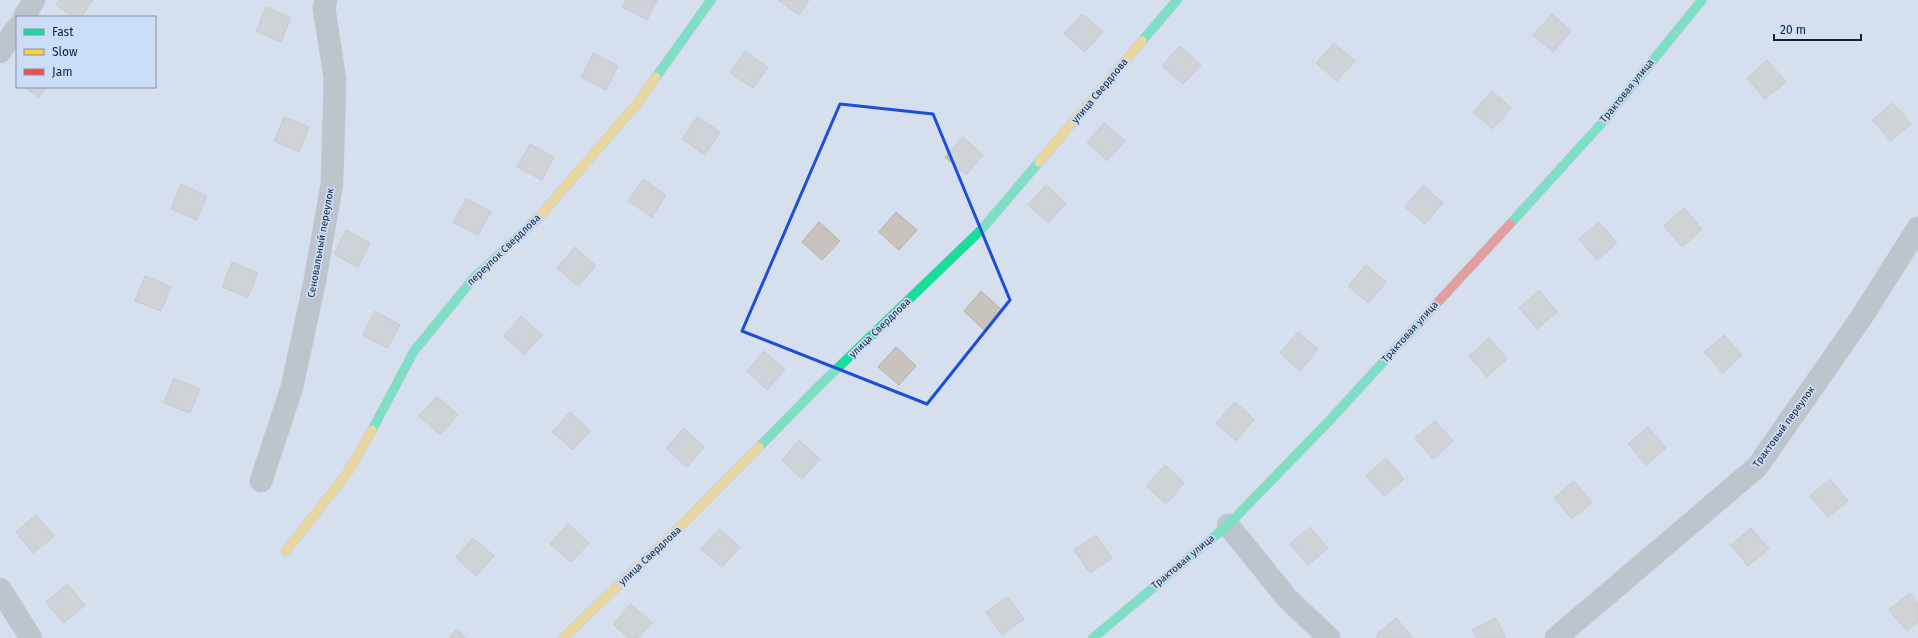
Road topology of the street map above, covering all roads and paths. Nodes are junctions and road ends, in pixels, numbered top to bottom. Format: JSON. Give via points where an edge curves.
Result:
{"nodes":[{"id":1,"x":34,"y":0,"type":"edge"},
{"id":2,"x":326,"y":0,"type":"edge"},
{"id":3,"x":711,"y":0,"type":"edge"},
{"id":4,"x":1177,"y":0,"type":"edge"},
{"id":5,"x":1702,"y":0,"type":"edge"},
{"id":6,"x":25,"y":16,"type":"edge"},
{"id":7,"x":16,"y":29,"type":"edge"},
{"id":8,"x":0,"y":52,"type":"edge"},
{"id":9,"x":1918,"y":228,"type":"edge"},
{"id":10,"x":261,"y":481,"type":"dead end"},
{"id":11,"x":1228,"y":524,"type":"junction"},
{"id":12,"x":286,"y":551,"type":"dead end"},
{"id":13,"x":0,"y":589,"type":"edge"},
{"id":14,"x":31,"y":638,"type":"edge"},
{"id":15,"x":563,"y":638,"type":"edge"},
{"id":16,"x":1093,"y":638,"type":"edge"},
{"id":17,"x":1329,"y":638,"type":"edge"},
{"id":18,"x":1556,"y":638,"type":"edge"}],
"edges":[{"from":1,"to":6,"type":"street"},
{"from":2,"to":10,"type":"street","name":"Сеновальный переулок","via":[[324,8],[335,79],[332,184],[292,387]]},
{"from":3,"to":12,"type":"street","name":"переулок Свердлова","via":[[635,106],[544,212],[473,279],[414,351],[348,472]]},
{"from":4,"to":15,"type":"street","name":"улица Свердлова","via":[[982,230],[820,386],[679,528]]},
{"from":5,"to":11,"type":"street","name":"Трактовая улица","via":[[1596,130],[1330,420]]},
{"from":7,"to":8,"type":"street"},
{"from":9,"to":18,"type":"street","name":"Трактовый переулок","via":[[1861,318],[1757,467]]},
{"from":11,"to":16,"type":"street","name":"Трактовая улица"},
{"from":11,"to":17,"type":"street","via":[[1287,598]]},
{"from":13,"to":14,"type":"street"}]}
